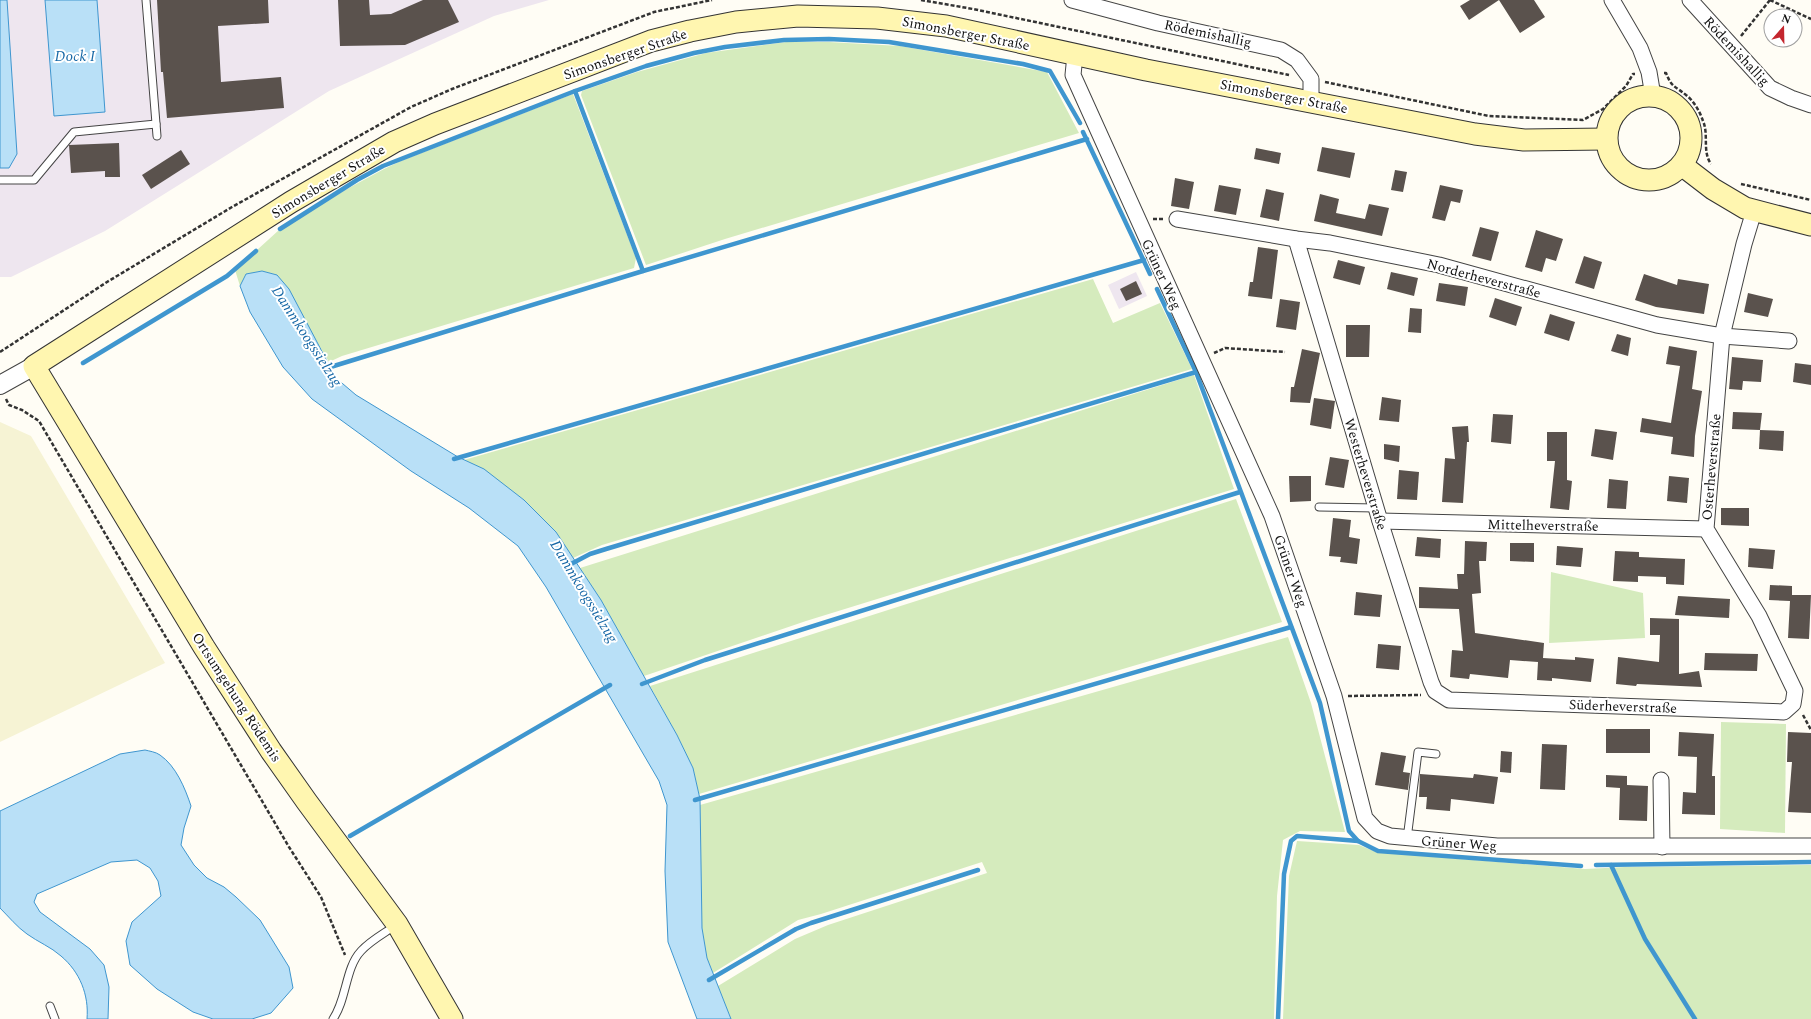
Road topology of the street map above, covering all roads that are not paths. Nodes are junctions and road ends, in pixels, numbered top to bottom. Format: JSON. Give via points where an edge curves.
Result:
{"nodes":[{"id":1,"x":146,"y":0,"type":"edge"},
{"id":2,"x":1072,"y":0,"type":"edge"},
{"id":3,"x":1612,"y":0,"type":"edge"},
{"id":4,"x":1690,"y":0,"type":"edge"},
{"id":5,"x":1075,"y":55,"type":"junction"},
{"id":6,"x":1653,"y":96,"type":"junction"},
{"id":7,"x":1311,"y":102,"type":"junction"},
{"id":8,"x":1811,"y":105,"type":"edge"},
{"id":9,"x":156,"y":124,"type":"junction"},
{"id":10,"x":157,"y":136,"type":"dead end"},
{"id":11,"x":1606,"y":139,"type":"junction"},
{"id":12,"x":1682,"y":166,"type":"junction"},
{"id":13,"x":0,"y":180,"type":"edge"},
{"id":14,"x":1754,"y":211,"type":"junction"},
{"id":15,"x":1177,"y":219,"type":"road end"},
{"id":16,"x":1811,"y":225,"type":"edge"},
{"id":17,"x":1296,"y":240,"type":"junction"},
{"id":18,"x":1722,"y":336,"type":"junction"},
{"id":19,"x":1789,"y":342,"type":"dead end"},
{"id":20,"x":34,"y":366,"type":"junction"},
{"id":21,"x":1,"y":390,"type":"edge"},
{"id":22,"x":1319,"y":507,"type":"dead end"},
{"id":23,"x":1378,"y":514,"type":"junction"},
{"id":24,"x":1706,"y":529,"type":"junction"},
{"id":25,"x":1450,"y":700,"type":"joint"},
{"id":26,"x":1793,"y":704,"type":"joint"},
{"id":27,"x":1436,"y":754,"type":"dead end"},
{"id":28,"x":1661,"y":780,"type":"dead end"},
{"id":29,"x":1407,"y":839,"type":"junction"},
{"id":30,"x":1811,"y":846,"type":"edge"},
{"id":31,"x":1662,"y":847,"type":"junction"},
{"id":32,"x":397,"y":924,"type":"junction"},
{"id":33,"x":50,"y":1006,"type":"dead end"},
{"id":34,"x":55,"y":1019,"type":"edge"},
{"id":35,"x":333,"y":1019,"type":"edge"},
{"id":36,"x":452,"y":1019,"type":"edge"}],
"edges":[{"from":1,"to":9,"type":"lane"},
{"from":2,"to":7,"type":"street","name":"Rödemishallig","via":[[1158,23],[1282,50],[1297,60],[1310,79]]},
{"from":3,"to":6,"type":"street","via":[[1640,48],[1649,72]]},
{"from":4,"to":8,"type":"street","name":"Rödemishallig","via":[[1770,88]]},
{"from":5,"to":7,"type":"main road","name":"Simonsberger Straße"},
{"from":5,"to":20,"type":"main road","name":"Simonsberger Straße","via":[[946,26],[877,18],[798,16],[736,22],[651,41],[394,142],[291,202]]},
{"from":5,"to":29,"type":"street","name":"Grüner Weg","via":[[1073,75],[1272,516],[1334,696],[1365,818],[1377,831]]},
{"from":6,"to":11,"type":"main road","via":[[1637,97],[1624,104],[1613,116]]},
{"from":6,"to":12,"type":"main road","via":[[1668,100],[1680,110],[1689,123],[1689,154]]},
{"from":7,"to":11,"type":"main road","name":"Simonsberger Straße","via":[[1482,135],[1524,140]]},
{"from":9,"to":10,"type":"lane"},
{"from":9,"to":13,"type":"lane","via":[[74,132],[34,180]]},
{"from":11,"to":12,"type":"main road","via":[[1613,160],[1623,172],[1637,179],[1653,180],[1668,176]]},
{"from":12,"to":14,"type":"main road","via":[[1713,189]]},
{"from":14,"to":16,"type":"main road"},
{"from":14,"to":18,"type":"street","name":"Osterheverstraße"},
{"from":15,"to":17,"type":"street","name":"Norderheverstraße"},
{"from":17,"to":18,"type":"street","name":"Norderheverstraße","via":[[1330,243],[1439,266],[1657,325]]},
{"from":17,"to":23,"type":"street","name":"Westerheverstraße"},
{"from":18,"to":19,"type":"street","name":"Norderheverstraße"},
{"from":18,"to":24,"type":"street","name":"Osterheverstraße"},
{"from":20,"to":21,"type":"street","name":"Simonsberger Straße"},
{"from":20,"to":32,"type":"main road","name":"Ortsumgehung Rödemis","via":[[246,712],[307,802]]},
{"from":22,"to":23,"type":"lane"},
{"from":23,"to":24,"type":"street","name":"Mittelheverstraße"},
{"from":23,"to":25,"type":"street","name":"Westerheverstraße","via":[[1430,682],[1435,691]]},
{"from":24,"to":26,"type":"street","name":"Osterheverstraße","via":[[1759,616],[1794,691]]},
{"from":25,"to":26,"type":"street","name":"Süderheverstraße","via":[[1784,712]]},
{"from":27,"to":29,"type":"lane","via":[[1418,752]]},
{"from":28,"to":31,"type":"street"},
{"from":29,"to":31,"type":"street","name":"Grüner Weg","via":[[1497,846]]},
{"from":30,"to":31,"type":"street","name":"Grüner Weg"},
{"from":32,"to":35,"type":"lane","via":[[361,951],[352,966],[340,1009]]},
{"from":32,"to":36,"type":"main road","name":"Ortsumgehung Rödemis"},
{"from":33,"to":34,"type":"lane"}]}
